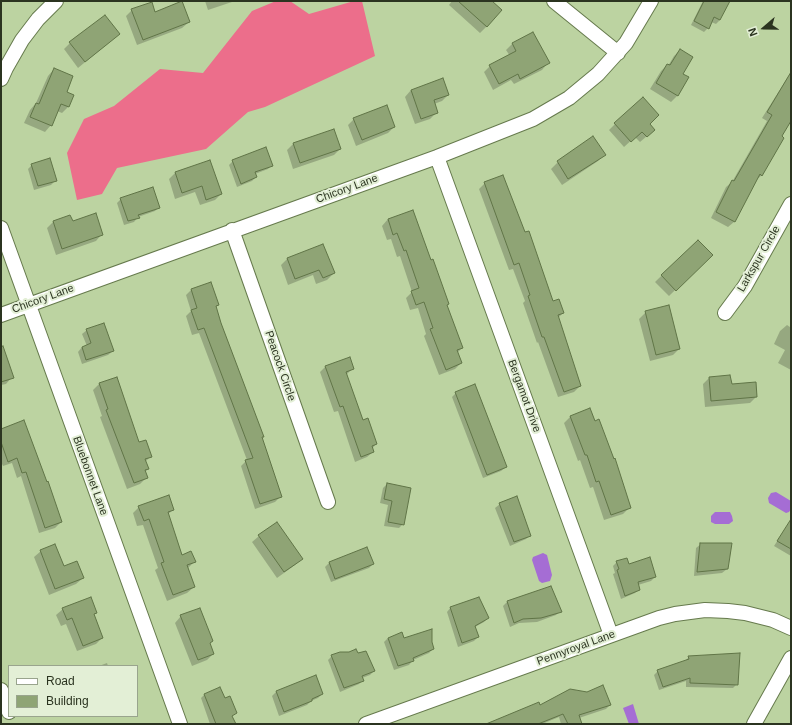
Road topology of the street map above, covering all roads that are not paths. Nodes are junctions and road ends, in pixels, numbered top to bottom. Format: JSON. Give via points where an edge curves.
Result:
{"nodes":[{"id":1,"x":56,"y":1,"type":"edge"},
{"id":2,"x":554,"y":1,"type":"edge"},
{"id":3,"x":651,"y":1,"type":"edge"},
{"id":4,"x":618,"y":53,"type":"junction"},
{"id":5,"x":1,"y":79,"type":"edge"},
{"id":6,"x":437,"y":157,"type":"junction"},
{"id":7,"x":791,"y":204,"type":"edge"},
{"id":8,"x":1,"y":228,"type":"edge"},
{"id":9,"x":232,"y":230,"type":"junction"},
{"id":10,"x":28,"y":305,"type":"junction"},
{"id":11,"x":725,"y":313,"type":"dead end"},
{"id":12,"x":1,"y":315,"type":"edge"},
{"id":13,"x":328,"y":502,"type":"dead end"},
{"id":14,"x":791,"y":628,"type":"edge"},
{"id":15,"x":611,"y":635,"type":"junction"},
{"id":16,"x":791,"y":658,"type":"edge"},
{"id":17,"x":1,"y":690,"type":"edge"},
{"id":18,"x":8,"y":709,"type":"edge"},
{"id":19,"x":180,"y":724,"type":"edge"},
{"id":20,"x":366,"y":724,"type":"edge"},
{"id":21,"x":754,"y":724,"type":"edge"}],
"edges":[{"from":1,"to":5,"type":"street","via":[[22,40]]},
{"from":2,"to":4,"type":"street"},
{"from":3,"to":4,"type":"street","name":"Chicory Lane"},
{"from":4,"to":6,"type":"street","name":"Chicory Lane","via":[[584,87],[552,109],[516,127]]},
{"from":6,"to":9,"type":"street","name":"Chicory Lane"},
{"from":6,"to":15,"type":"street","name":"Bergamot Drive"},
{"from":7,"to":11,"type":"street","name":"Larkspur Circle","via":[[745,286]]},
{"from":8,"to":10,"type":"street","name":"Bluebonnet Lane"},
{"from":9,"to":10,"type":"street","name":"Chicory Lane"},
{"from":9,"to":13,"type":"street","name":"Peacock Circle"},
{"from":10,"to":12,"type":"street","name":"Chicory Lane"},
{"from":10,"to":19,"type":"street","name":"Bluebonnet Lane"},
{"from":14,"to":15,"type":"street","name":"Pennyroyal Lane","via":[[773,620],[745,613],[710,610],[659,618]]},
{"from":15,"to":20,"type":"street","name":"Pennyroyal Lane"},
{"from":16,"to":21,"type":"street"},
{"from":17,"to":18,"type":"street"}]}
